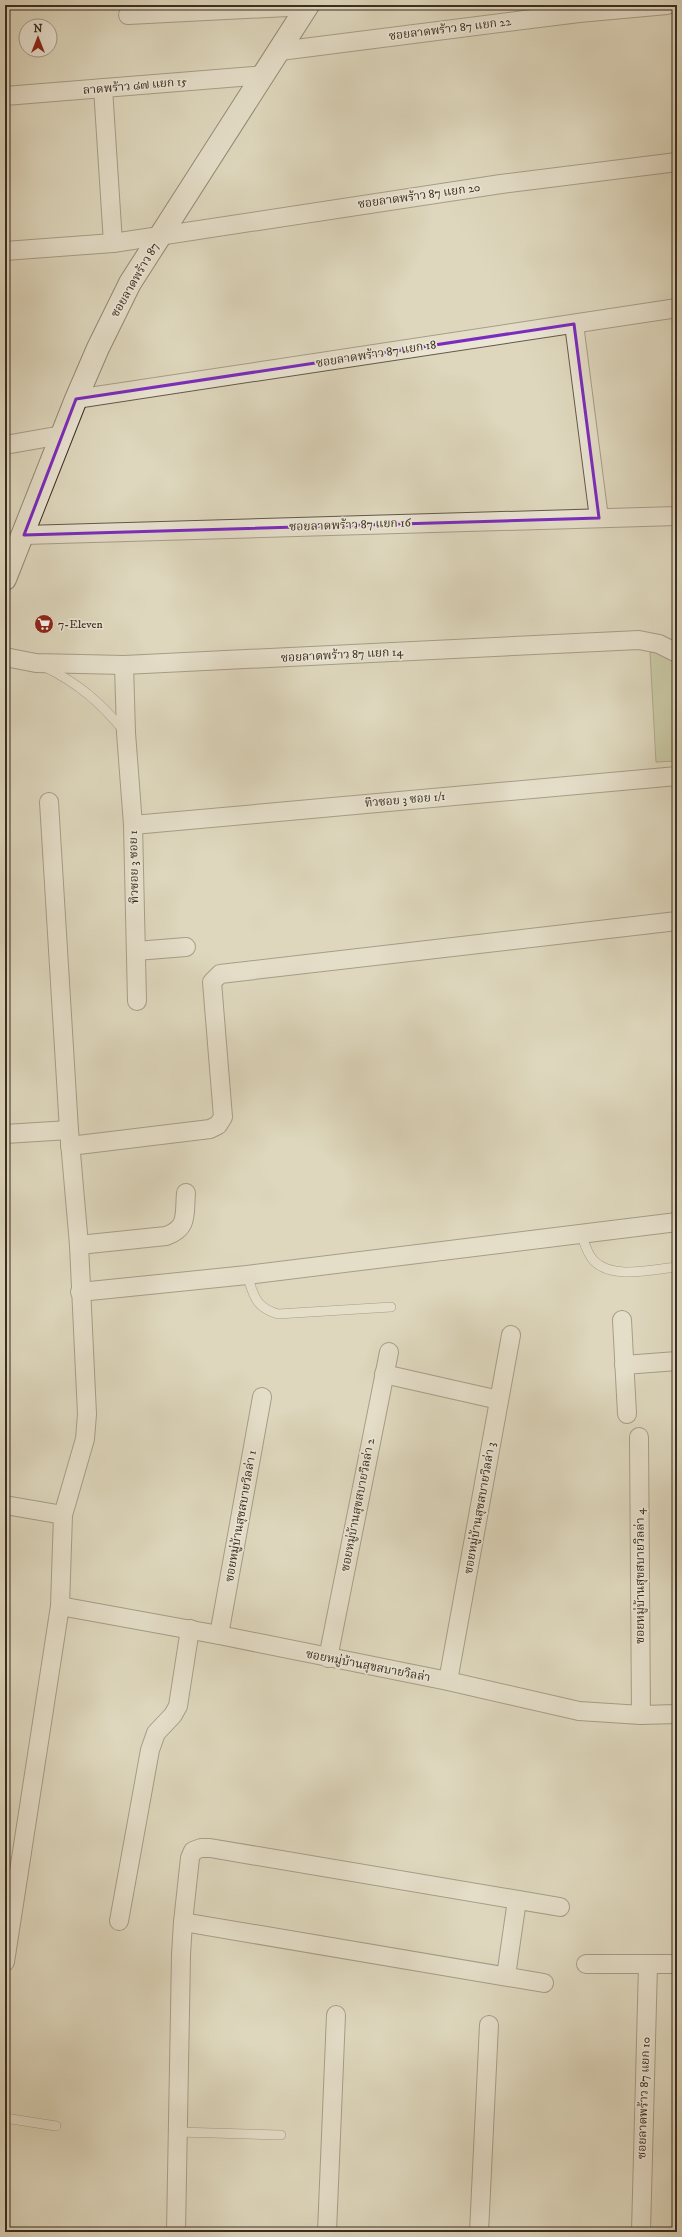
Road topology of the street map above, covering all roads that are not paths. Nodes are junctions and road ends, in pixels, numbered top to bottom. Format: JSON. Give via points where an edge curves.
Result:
{"nodes":[{"id":1,"x":308,"y":5,"type":"edge"},
{"id":2,"x":667,"y":5,"type":"edge"},
{"id":3,"x":128,"y":15,"type":"dead end"},
{"id":4,"x":280,"y":51,"type":"junction"},
{"id":5,"x":265,"y":75,"type":"junction"},
{"id":6,"x":103,"y":88,"type":"junction"},
{"id":7,"x":5,"y":96,"type":"edge"},
{"id":8,"x":677,"y":162,"type":"edge"},
{"id":9,"x":161,"y":235,"type":"junction"},
{"id":10,"x":113,"y":243,"type":"junction"},
{"id":11,"x":5,"y":251,"type":"edge"},
{"id":12,"x":677,"y":308,"type":"edge"},
{"id":13,"x":574,"y":324,"type":"junction"},
{"id":14,"x":76,"y":399,"type":"junction"},
{"id":15,"x":62,"y":436,"type":"junction"},
{"id":16,"x":5,"y":445,"type":"edge"},
{"id":17,"x":677,"y":516,"type":"edge"},
{"id":18,"x":599,"y":518,"type":"junction"},
{"id":19,"x":24,"y":535,"type":"junction"},
{"id":20,"x":5,"y":579,"type":"edge"},
{"id":21,"x":677,"y":652,"type":"edge"},
{"id":22,"x":5,"y":657,"type":"edge"},
{"id":23,"x":36,"y":663,"type":"junction"},
{"id":24,"x":124,"y":665,"type":"junction"},
{"id":25,"x":126,"y":733,"type":"junction"},
{"id":26,"x":677,"y":776,"type":"edge"},
{"id":27,"x":49,"y":802,"type":"dead end"},
{"id":28,"x":133,"y":825,"type":"junction"},
{"id":29,"x":677,"y":921,"type":"edge"},
{"id":30,"x":186,"y":947,"type":"dead end"},
{"id":31,"x":136,"y":952,"type":"junction"},
{"id":32,"x":137,"y":1001,"type":"dead end"},
{"id":33,"x":5,"y":1134,"type":"edge"},
{"id":34,"x":69,"y":1138,"type":"junction"},
{"id":35,"x":186,"y":1193,"type":"dead end"},
{"id":36,"x":677,"y":1222,"type":"edge"},
{"id":37,"x":581,"y":1233,"type":"junction"},
{"id":38,"x":79,"y":1245,"type":"junction"},
{"id":39,"x":677,"y":1267,"type":"edge"},
{"id":40,"x":247,"y":1275,"type":"junction"},
{"id":41,"x":80,"y":1292,"type":"junction"},
{"id":42,"x":391,"y":1307,"type":"dead end"},
{"id":43,"x":622,"y":1320,"type":"dead end"},
{"id":44,"x":511,"y":1335,"type":"dead end"},
{"id":45,"x":389,"y":1352,"type":"dead end"},
{"id":46,"x":677,"y":1361,"type":"edge"},
{"id":47,"x":624,"y":1365,"type":"junction"},
{"id":48,"x":384,"y":1374,"type":"junction"},
{"id":49,"x":262,"y":1397,"type":"dead end"},
{"id":50,"x":499,"y":1400,"type":"junction"},
{"id":51,"x":627,"y":1414,"type":"dead end"},
{"id":52,"x":639,"y":1438,"type":"dead end"},
{"id":53,"x":5,"y":1505,"type":"edge"},
{"id":54,"x":63,"y":1515,"type":"junction"},
{"id":55,"x":60,"y":1606,"type":"junction"},
{"id":56,"x":190,"y":1630,"type":"junction"},
{"id":57,"x":219,"y":1635,"type":"junction"},
{"id":58,"x":328,"y":1658,"type":"junction"},
{"id":59,"x":448,"y":1681,"type":"junction"},
{"id":60,"x":677,"y":1714,"type":"edge"},
{"id":61,"x":641,"y":1715,"type":"junction"},
{"id":62,"x":517,"y":1900,"type":"junction"},
{"id":63,"x":560,"y":1907,"type":"dead end"},
{"id":64,"x":119,"y":1921,"type":"dead end"},
{"id":65,"x":183,"y":1922,"type":"junction"},
{"id":66,"x":5,"y":1962,"type":"edge"},
{"id":67,"x":586,"y":1964,"type":"dead end"},
{"id":68,"x":677,"y":1964,"type":"edge"},
{"id":69,"x":648,"y":1965,"type":"junction"},
{"id":70,"x":506,"y":1976,"type":"junction"},
{"id":71,"x":544,"y":1983,"type":"dead end"},
{"id":72,"x":336,"y":2015,"type":"dead end"},
{"id":73,"x":489,"y":2025,"type":"dead end"},
{"id":74,"x":5,"y":2118,"type":"edge"},
{"id":75,"x":56,"y":2126,"type":"dead end"},
{"id":76,"x":178,"y":2132,"type":"junction"},
{"id":77,"x":280,"y":2136,"type":"dead end"},
{"id":78,"x":176,"y":2232,"type":"edge"},
{"id":79,"x":326,"y":2232,"type":"edge"},
{"id":80,"x":479,"y":2232,"type":"edge"},
{"id":81,"x":641,"y":2232,"type":"edge"}],
"edges":[{"from":1,"to":3,"type":"street"},
{"from":1,"to":4,"type":"street","name":"ซอยลาดพร้าว 87"},
{"from":2,"to":4,"type":"street","name":"ซอยลาดพร้าว 87 แยก 22","via":[[580,13]]},
{"from":4,"to":5,"type":"street","name":"ซอยลาดพร้าว 87"},
{"from":5,"to":6,"type":"street","name":"ลาดพร้าว ๘๗ แยก 15"},
{"from":5,"to":9,"type":"street","name":"ซอยลาดพร้าว 87"},
{"from":6,"to":7,"type":"street","name":"ลาดพร้าว ๘๗ แยก 15"},
{"from":6,"to":10,"type":"street"},
{"from":8,"to":9,"type":"street","name":"ซอยลาดพร้าว 87 แยก 20","via":[[501,184]]},
{"from":9,"to":10,"type":"street","name":"ซอยลาดพร้าว 87 แยก 20"},
{"from":9,"to":14,"type":"street","name":"ซอยลาดพร้าว 87","via":[[130,282]]},
{"from":10,"to":11,"type":"street","name":"ซอยลาดพร้าว 87 แยก 20"},
{"from":12,"to":13,"type":"street","name":"ซอยลาดพร้าว 87 แยก 18"},
{"from":13,"to":14,"type":"street","name":"ซอยลาดพร้าว 87 แยก 18"},
{"from":13,"to":18,"type":"street"},
{"from":14,"to":15,"type":"street","name":"ซอยลาดพร้าว 87"},
{"from":15,"to":16,"type":"street"},
{"from":15,"to":19,"type":"street","name":"ซอยลาดพร้าว 87"},
{"from":17,"to":18,"type":"street","name":"ซอยลาดพร้าว 87 แยก 16"},
{"from":18,"to":19,"type":"street","name":"ซอยลาดพร้าว 87 แยก 16"},
{"from":19,"to":20,"type":"street","name":"ซอยลาดพร้าว 87"},
{"from":21,"to":24,"type":"street","name":"ซอยลาดพร้าว 87 แยก 14","via":[[659,644],[639,640]]},
{"from":22,"to":23,"type":"street","name":"ซอยลาดพร้าว 87 แยก 14"},
{"from":23,"to":24,"type":"street","name":"ซอยลาดพร้าว 87 แยก 14"},
{"from":23,"to":25,"type":"lane","via":[[85,691]]},
{"from":24,"to":25,"type":"street","name":"ทิวซอย 3 ซอย 1"},
{"from":25,"to":28,"type":"street","name":"ทิวซอย 3 ซอย 1"},
{"from":26,"to":28,"type":"street","name":"ทิวซอย 3 ซอย 1/1"},
{"from":27,"to":34,"type":"street"},
{"from":28,"to":31,"type":"street","name":"ทิวซอย 3 ซอย 1"},
{"from":29,"to":34,"type":"street","via":[[220,974],[212,982],[223,1117],[218,1125],[210,1129]]},
{"from":30,"to":31,"type":"street"},
{"from":31,"to":32,"type":"street","name":"ทิวซอย 3 ซอย 1"},
{"from":33,"to":34,"type":"street"},
{"from":34,"to":38,"type":"street"},
{"from":35,"to":38,"type":"street","via":[[184,1222],[180,1230],[174,1233]]},
{"from":36,"to":37,"type":"street"},
{"from":37,"to":39,"type":"lane","via":[[593,1261],[606,1269],[621,1272]]},
{"from":37,"to":40,"type":"street"},
{"from":38,"to":41,"type":"street"},
{"from":40,"to":41,"type":"street"},
{"from":40,"to":42,"type":"lane","via":[[259,1305],[278,1314]]},
{"from":41,"to":54,"type":"street","via":[[87,1389],[85,1433]]},
{"from":43,"to":47,"type":"street"},
{"from":44,"to":50,"type":"street","name":"ซอยหมู่บ้านสุขสบายวิลล่า 3"},
{"from":45,"to":48,"type":"street","name":"ซอยหมู่บ้านสุขสบายวิลล่า 2"},
{"from":46,"to":47,"type":"street"},
{"from":47,"to":51,"type":"street"},
{"from":48,"to":50,"type":"street"},
{"from":48,"to":58,"type":"street","name":"ซอยหมู่บ้านสุขสบายวิลล่า 2"},
{"from":49,"to":57,"type":"street","name":"ซอยหมู่บ้านสุขสบายวิลล่า 1"},
{"from":50,"to":59,"type":"street","name":"ซอยหมู่บ้านสุขสบายวิลล่า 3"},
{"from":52,"to":61,"type":"street","name":"ซอยหมู่บ้านสุขสบายวิลล่า 4"},
{"from":53,"to":54,"type":"street"},
{"from":54,"to":55,"type":"street"},
{"from":55,"to":56,"type":"street","name":"ซอยหมู่บ้านสุขสบายวิลล่า"},
{"from":55,"to":66,"type":"street"},
{"from":56,"to":57,"type":"street","name":"ซอยหมู่บ้านสุขสบายวิลล่า"},
{"from":56,"to":64,"type":"street","via":[[178,1706],[156,1733],[150,1750]]},
{"from":57,"to":58,"type":"street","name":"ซอยหมู่บ้านสุขสบายวิลล่า"},
{"from":58,"to":59,"type":"street","name":"ซอยหมู่บ้านสุขสบายวิลล่า"},
{"from":59,"to":61,"type":"street","name":"ซอยหมู่บ้านสุขสบายวิลล่า","via":[[580,1711]]},
{"from":60,"to":61,"type":"street","name":"ซอยหมู่บ้านสุขสบายวิลล่า"},
{"from":62,"to":63,"type":"street"},
{"from":62,"to":65,"type":"street","via":[[201,1848],[193,1851],[190,1858]]},
{"from":62,"to":70,"type":"street"},
{"from":65,"to":70,"type":"street"},
{"from":65,"to":76,"type":"street"},
{"from":67,"to":69,"type":"street"},
{"from":68,"to":69,"type":"street"},
{"from":69,"to":81,"type":"street","name":"ซอยลาดพร้าว 87 แยก 10"},
{"from":70,"to":71,"type":"street"},
{"from":72,"to":79,"type":"street"},
{"from":73,"to":80,"type":"street"},
{"from":74,"to":75,"type":"lane"},
{"from":76,"to":77,"type":"lane"},
{"from":76,"to":78,"type":"street"}]}
